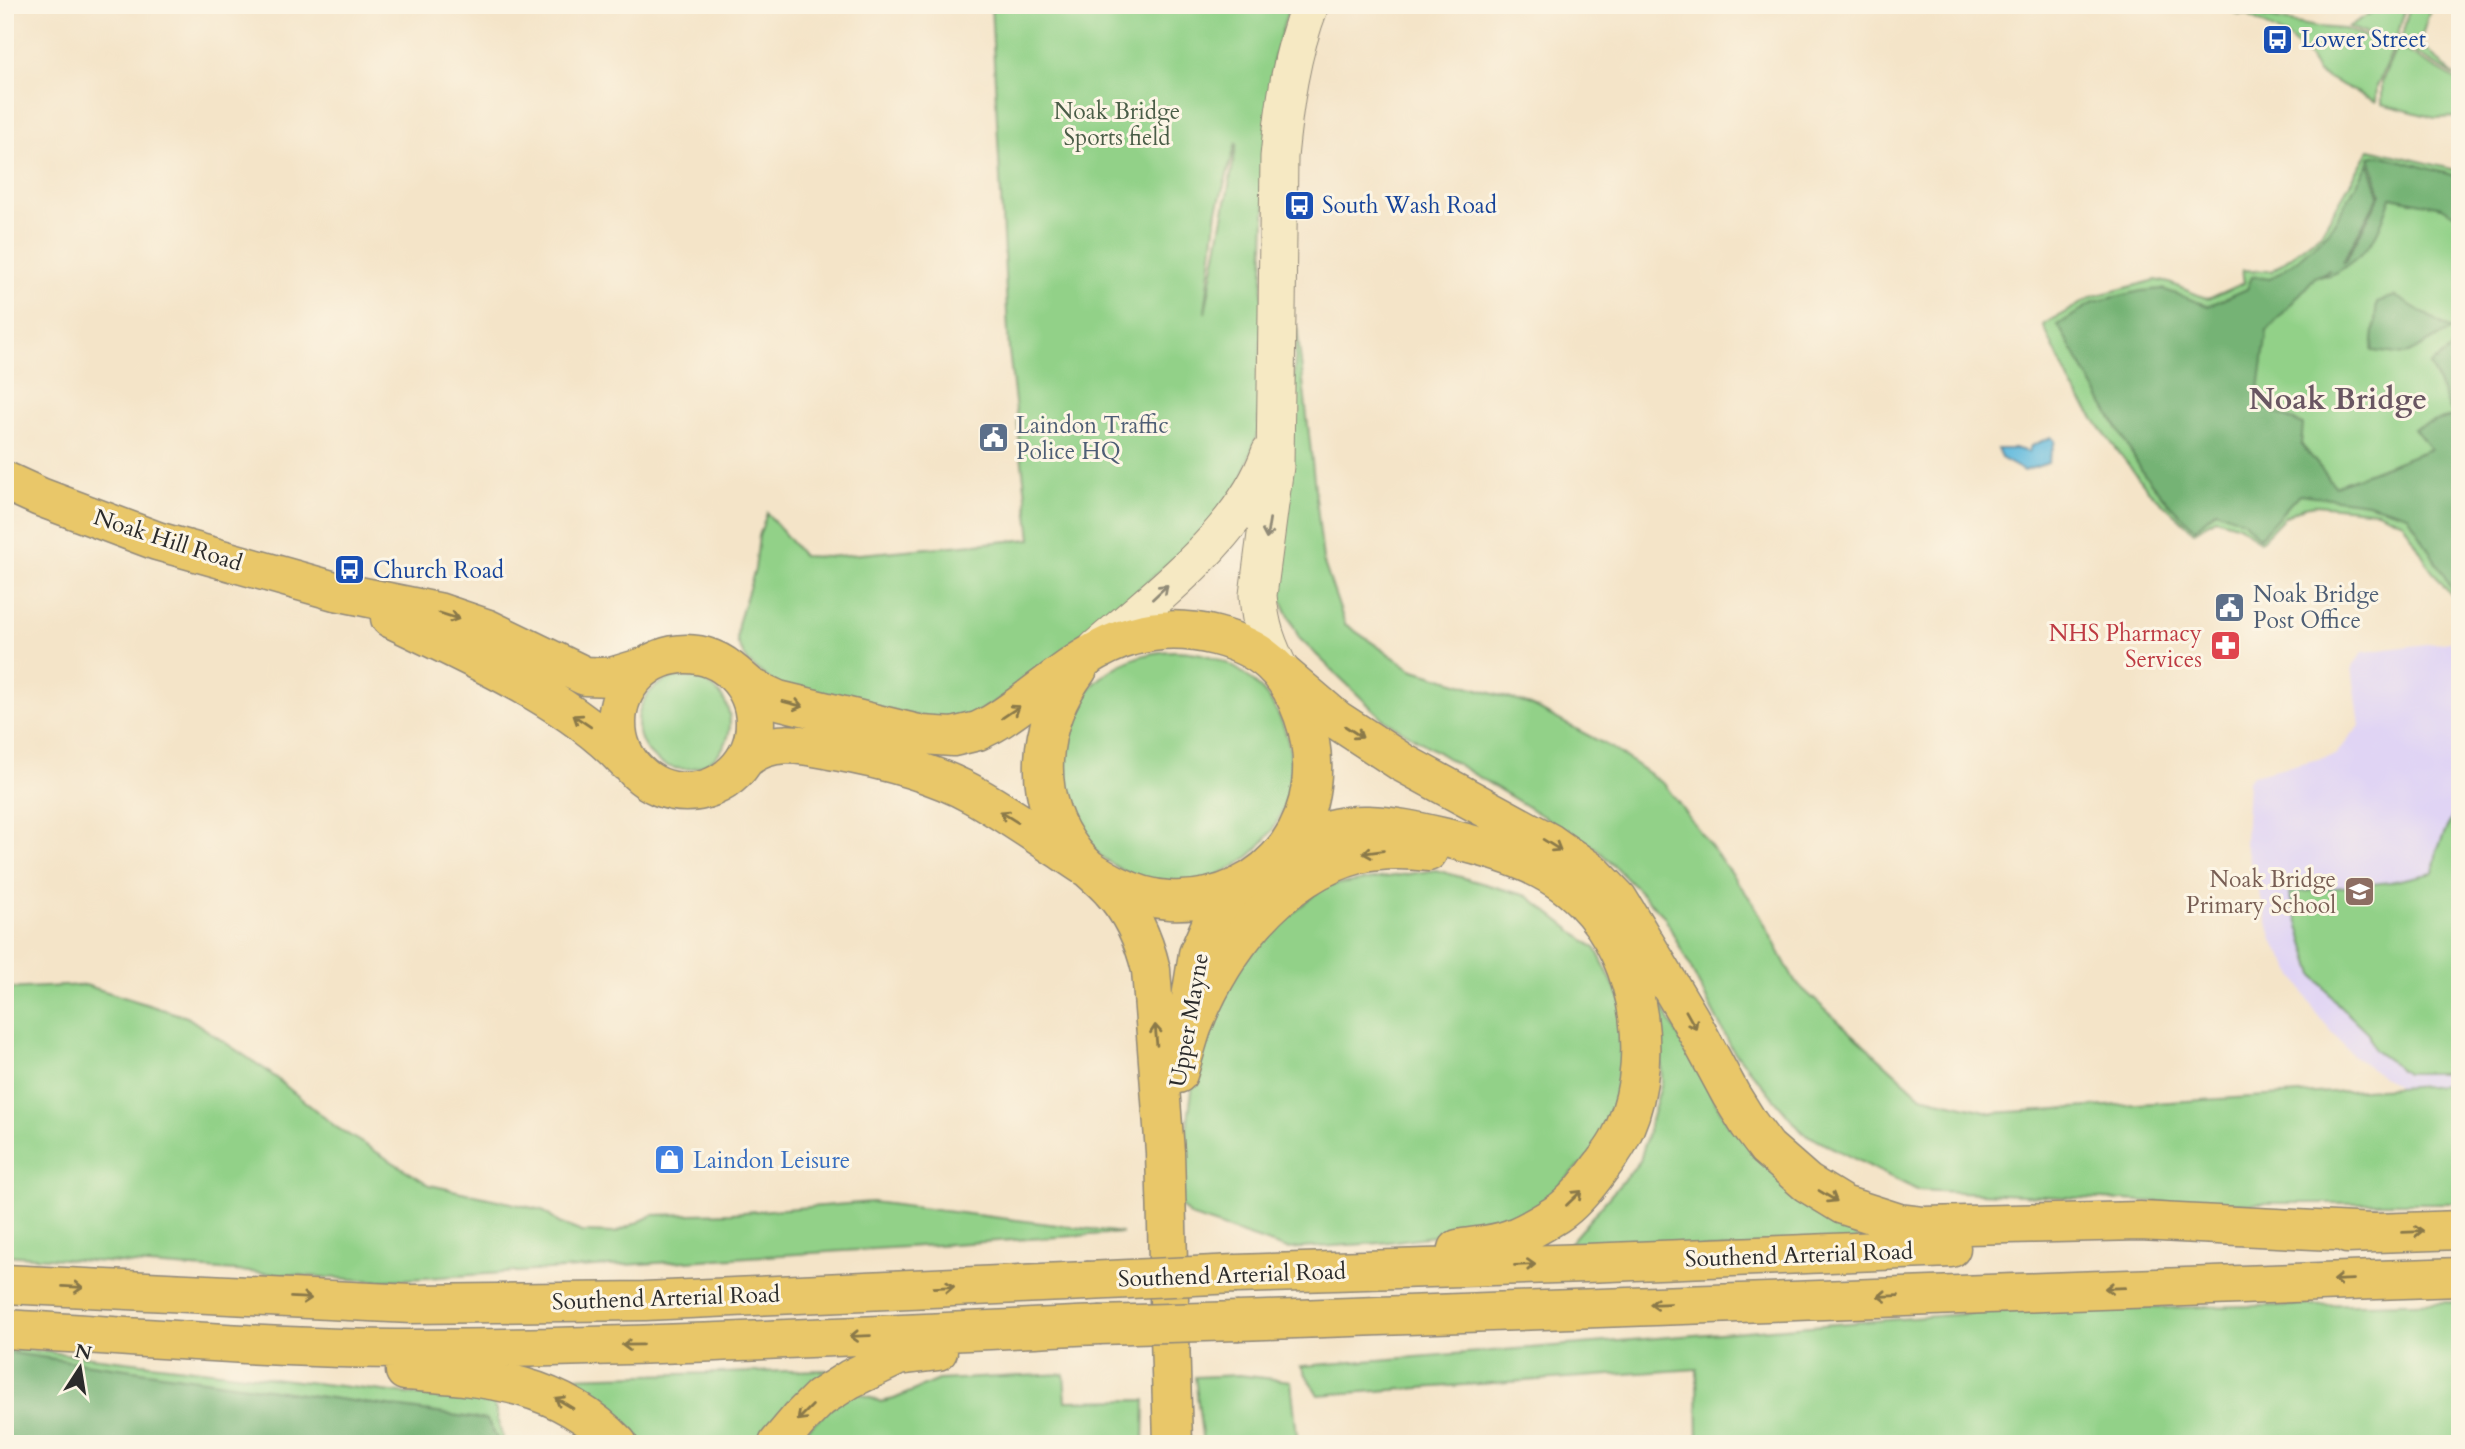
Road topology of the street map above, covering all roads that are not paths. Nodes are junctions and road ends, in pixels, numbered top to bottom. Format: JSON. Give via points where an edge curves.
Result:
{"nodes":[{"id":1,"x":1310,"y":5,"type":"edge"},
{"id":2,"x":1275,"y":436,"type":"junction"},
{"id":3,"x":5,"y":481,"type":"edge"},
{"id":4,"x":335,"y":591,"type":"junction"},
{"id":5,"x":1090,"y":654,"type":"junction"},
{"id":6,"x":644,"y":667,"type":"junction"},
{"id":7,"x":734,"y":673,"type":"junction"},
{"id":8,"x":1282,"y":673,"type":"junction"},
{"id":9,"x":745,"y":759,"type":"junction"},
{"id":10,"x":632,"y":767,"type":"junction"},
{"id":11,"x":1087,"y":868,"type":"junction"},
{"id":12,"x":1266,"y":870,"type":"junction"},
{"id":13,"x":1612,"y":939,"type":"junction"},
{"id":14,"x":1178,"y":1074,"type":"junction"},
{"id":15,"x":1165,"y":1152,"type":"junction"},
{"id":16,"x":2460,"y":1230,"type":"edge"},
{"id":17,"x":2373,"y":1233,"type":"junction"},
{"id":18,"x":1244,"y":1274,"type":"junction"},
{"id":19,"x":2460,"y":1277,"type":"edge"},
{"id":20,"x":5,"y":1284,"type":"edge"},
{"id":21,"x":1099,"y":1325,"type":"junction"},
{"id":22,"x":5,"y":1330,"type":"edge"},
{"id":23,"x":618,"y":1444,"type":"edge"},
{"id":24,"x":778,"y":1444,"type":"edge"},
{"id":25,"x":1173,"y":1444,"type":"edge"}],
"edges":[{"from":1,"to":2,"type":"street","via":[[1290,72],[1279,158]]},
{"from":5,"to":2,"type":"street","one_way":true,"via":[[1225,527],[1255,484]]},
{"from":2,"to":8,"type":"street","one_way":true,"via":[[1272,505],[1258,596],[1265,640]]},
{"from":3,"to":4,"type":"main road","name":"Noak Hill Road","via":[[157,541]]},
{"from":4,"to":6,"type":"main road","name":"Noak Hill Road","one_way":true,"via":[[438,612],[488,629],[585,676],[611,677]]},
{"from":10,"to":4,"type":"main road","name":"Noak Hill Road","one_way":true,"via":[[585,722],[547,699]]},
{"from":7,"to":5,"type":"main road","one_way":true,"via":[[750,687],[778,700],[922,735],[953,737],[992,724]]},
{"from":5,"to":8,"type":"main road","via":[[1136,635],[1183,630],[1245,647]]},
{"from":5,"to":11,"type":"main road","via":[[1057,705],[1043,767],[1052,817]]},
{"from":6,"to":7,"type":"main road","via":[[662,657],[701,655]]},
{"from":6,"to":10,"type":"main road","via":[[630,681],[616,716],[617,736]]},
{"from":7,"to":9,"type":"main road","via":[[754,710],[752,744]]},
{"from":8,"to":12,"type":"main road","via":[[1296,695],[1310,735],[1313,771],[1311,793],[1295,835]]},
{"from":8,"to":17,"type":"main road","one_way":true,"via":[[1337,720],[1403,763],[1550,843],[1593,873],[1618,899],[1749,1125],[1767,1148],[1807,1183],[1843,1205],[1924,1226],[2140,1221]]},
{"from":9,"to":10,"type":"main road","via":[[714,787],[694,792],[657,786]]},
{"from":11,"to":9,"type":"main road","one_way":true,"via":[[973,794],[942,780],[802,745],[763,747]]},
{"from":11,"to":12,"type":"main road","via":[[1125,889],[1166,900],[1224,893]]},
{"from":15,"to":11,"type":"main road","name":"Upper Mayne","one_way":true,"via":[[1151,970],[1145,947],[1126,908]]},
{"from":12,"to":13,"type":"main road","via":[[1317,833],[1362,824],[1400,828],[1491,850],[1547,873],[1584,901]]},
{"from":12,"to":14,"type":"main road","name":"Upper Mayne","via":[[1212,922],[1198,954]]},
{"from":13,"to":14,"type":"main road","one_way":true,"via":[[1556,890],[1508,869],[1406,850],[1358,855],[1289,890],[1242,937],[1192,1028]]},
{"from":18,"to":13,"type":"main road","one_way":true,"via":[[1455,1250],[1510,1239],[1558,1213],[1578,1196],[1618,1143],[1639,1075],[1640,1018],[1634,988]]},
{"from":14,"to":15,"type":"main road","name":"Upper Mayne"},
{"from":15,"to":25,"type":"main road","name":"Upper Mayne"},
{"from":17,"to":16,"type":"main road","name":"Southend Arterial Road","one_way":true},
{"from":18,"to":17,"type":"main road","name":"Southend Arterial Road","one_way":true},
{"from":20,"to":18,"type":"main road","name":"Southend Arterial Road","one_way":true,"bridge":true,"via":[[411,1304],[645,1301]]},
{"from":19,"to":21,"type":"main road","name":"Southend Arterial Road","one_way":true,"bridge":true},
{"from":21,"to":22,"type":"main road","name":"Southend Arterial Road","one_way":true,"via":[[641,1345],[409,1349]]},
{"from":21,"to":24,"type":"main road","one_way":true,"via":[[898,1356],[820,1398]]},
{"from":23,"to":22,"type":"main road","one_way":true,"via":[[601,1426],[555,1398],[510,1382],[242,1359]]}]}
